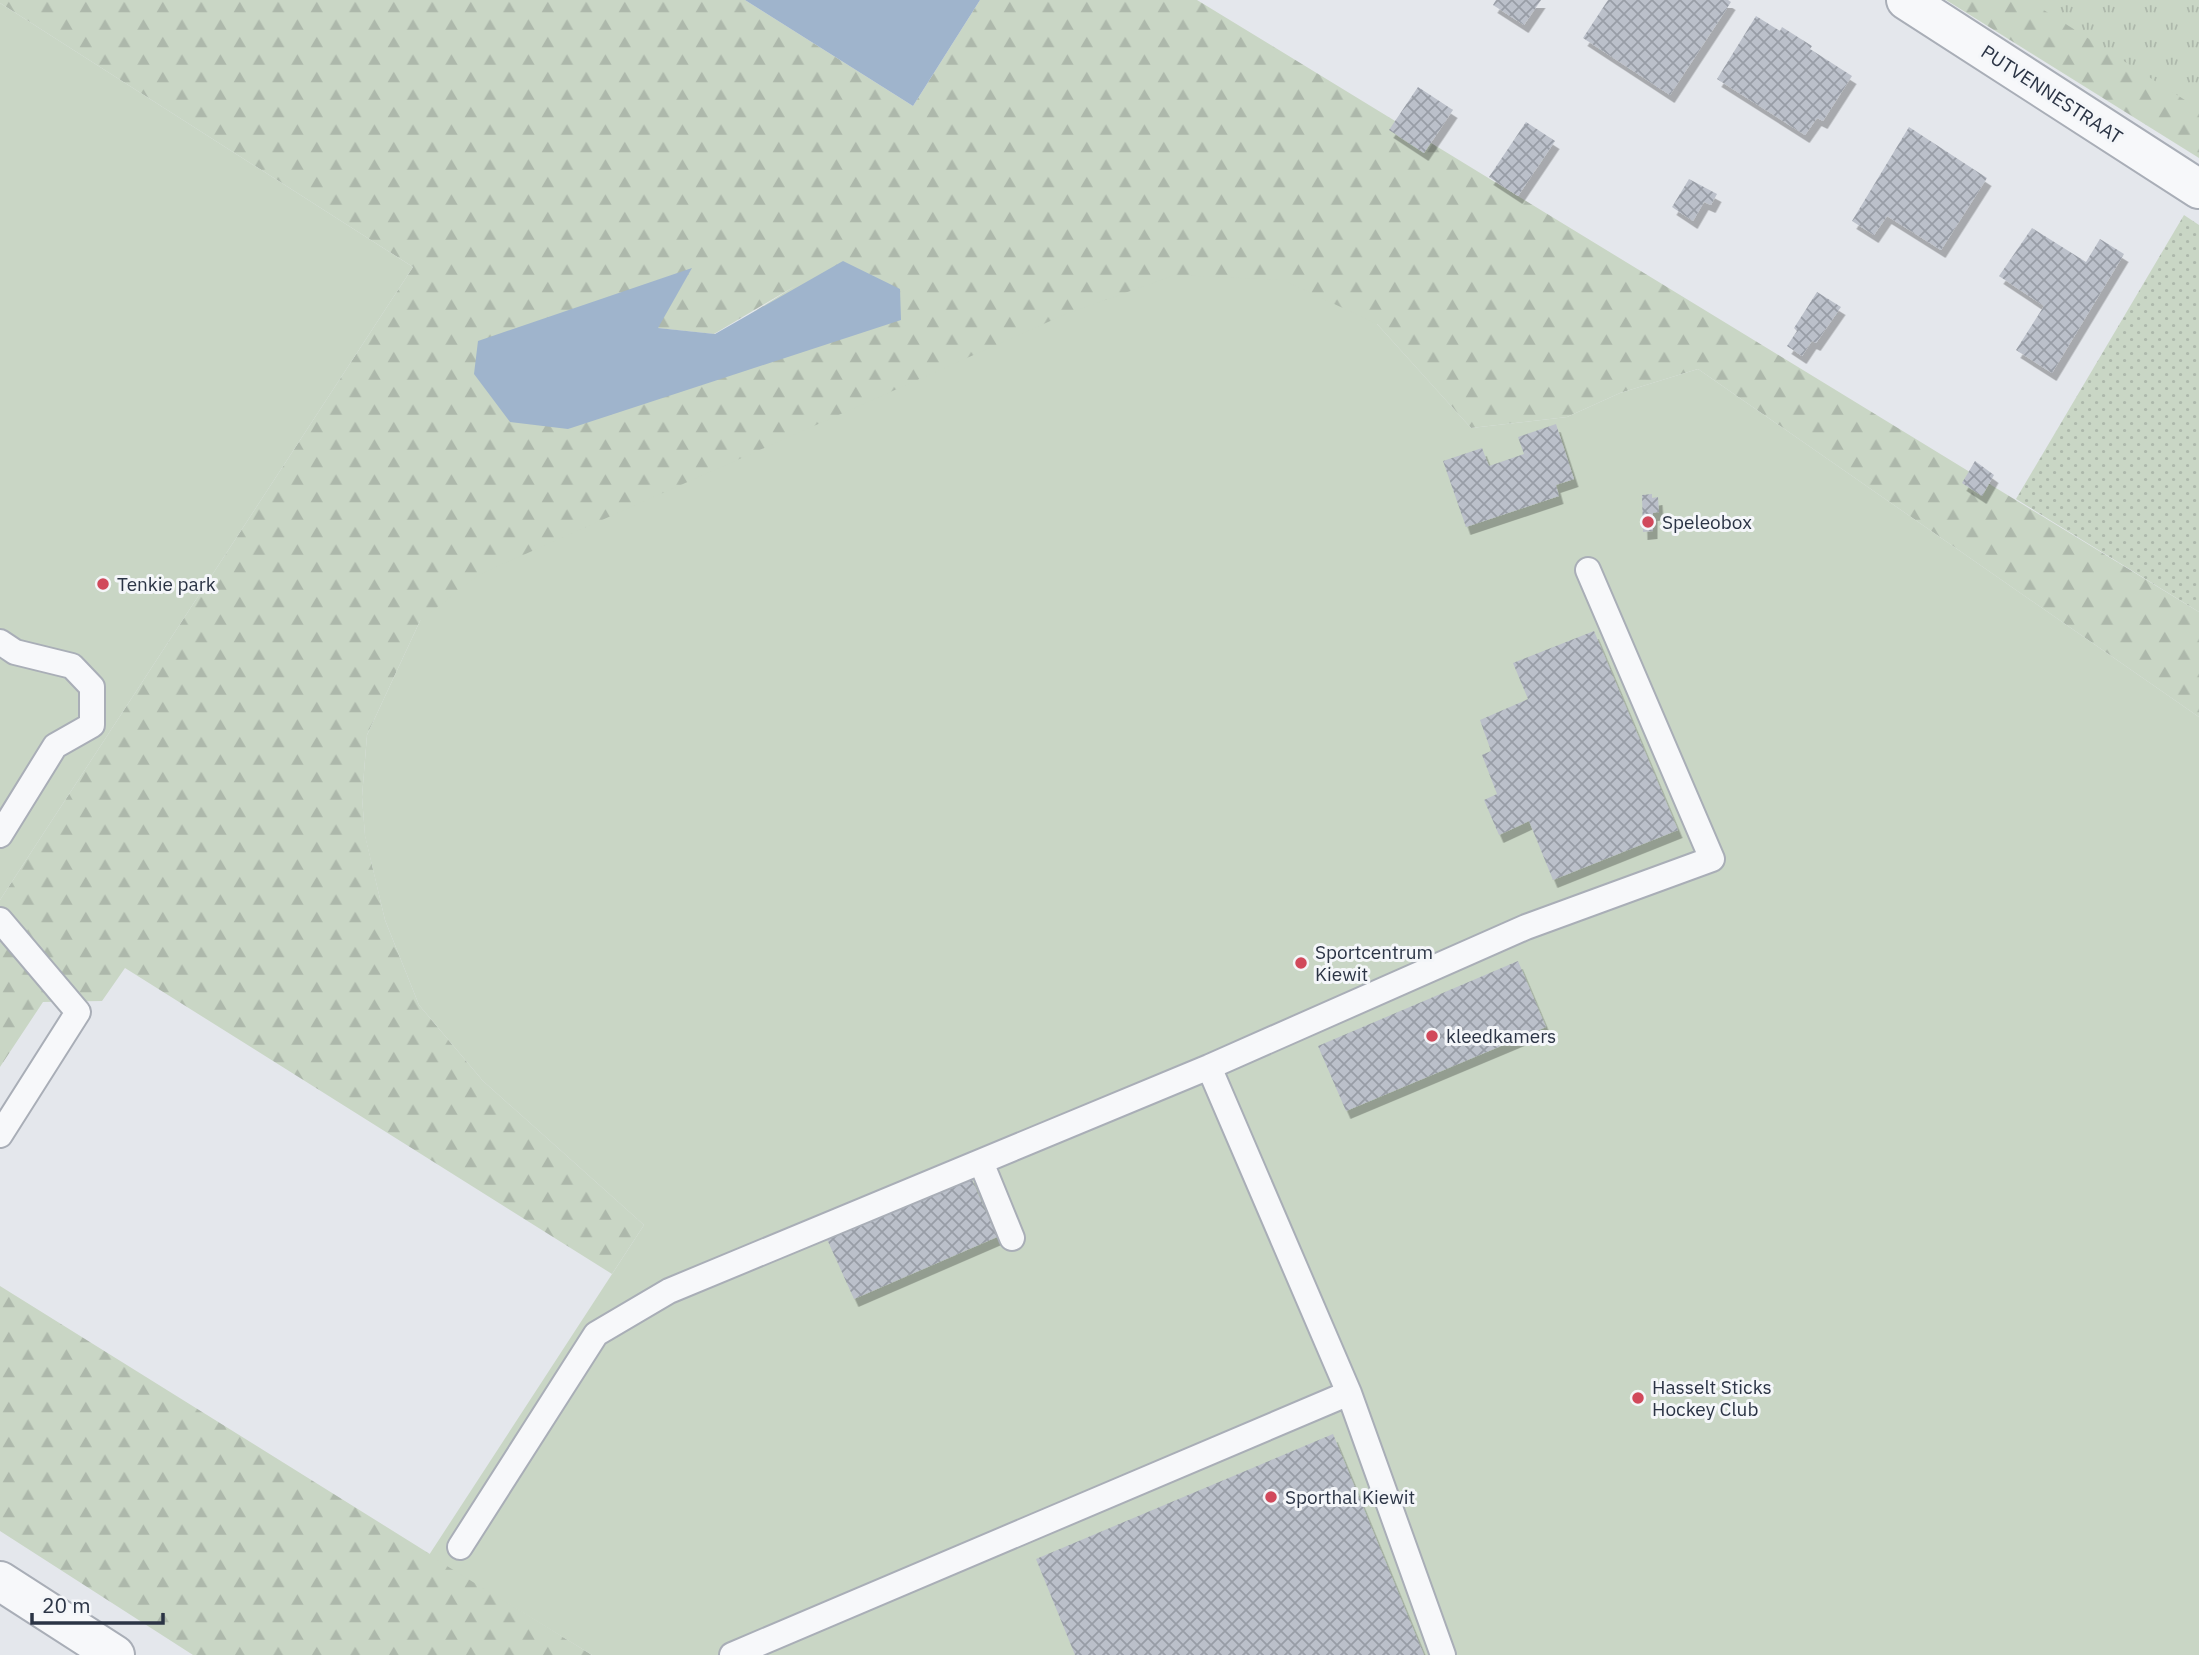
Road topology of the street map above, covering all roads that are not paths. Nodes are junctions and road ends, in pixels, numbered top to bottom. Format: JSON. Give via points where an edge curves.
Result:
{"nodes":[{"id":1,"x":1906,"y":0,"type":"edge"},
{"id":2,"x":2199,"y":189,"type":"edge"},
{"id":3,"x":1588,"y":570,"type":"dead end"},
{"id":4,"x":0,"y":642,"type":"edge"},
{"id":5,"x":0,"y":835,"type":"edge"},
{"id":6,"x":0,"y":920,"type":"edge"},
{"id":7,"x":1209,"y":1068,"type":"junction"},
{"id":8,"x":0,"y":1135,"type":"edge"},
{"id":9,"x":981,"y":1162,"type":"junction"},
{"id":10,"x":1012,"y":1238,"type":"dead end"},
{"id":11,"x":1349,"y":1393,"type":"junction"},
{"id":12,"x":460,"y":1547,"type":"dead end"},
{"id":13,"x":0,"y":1581,"type":"edge"},
{"id":14,"x":115,"y":1655,"type":"edge"},
{"id":15,"x":732,"y":1655,"type":"edge"},
{"id":16,"x":1443,"y":1655,"type":"edge"}],
"edges":[{"from":1,"to":2,"type":"street","name":"PUTVENNESTRAAT"},
{"from":3,"to":7,"type":"lane","via":[[1712,859],[1526,928]]},
{"from":4,"to":5,"type":"lane","via":[[15,652],[72,666],[93,687],[92,725],[55,747]]},
{"from":6,"to":8,"type":"lane","via":[[78,1012]]},
{"from":7,"to":9,"type":"lane"},
{"from":7,"to":11,"type":"lane"},
{"from":9,"to":10,"type":"lane"},
{"from":9,"to":12,"type":"lane","via":[[669,1291],[596,1335]]},
{"from":11,"to":15,"type":"lane"},
{"from":11,"to":16,"type":"lane"},
{"from":13,"to":14,"type":"street"}]}
